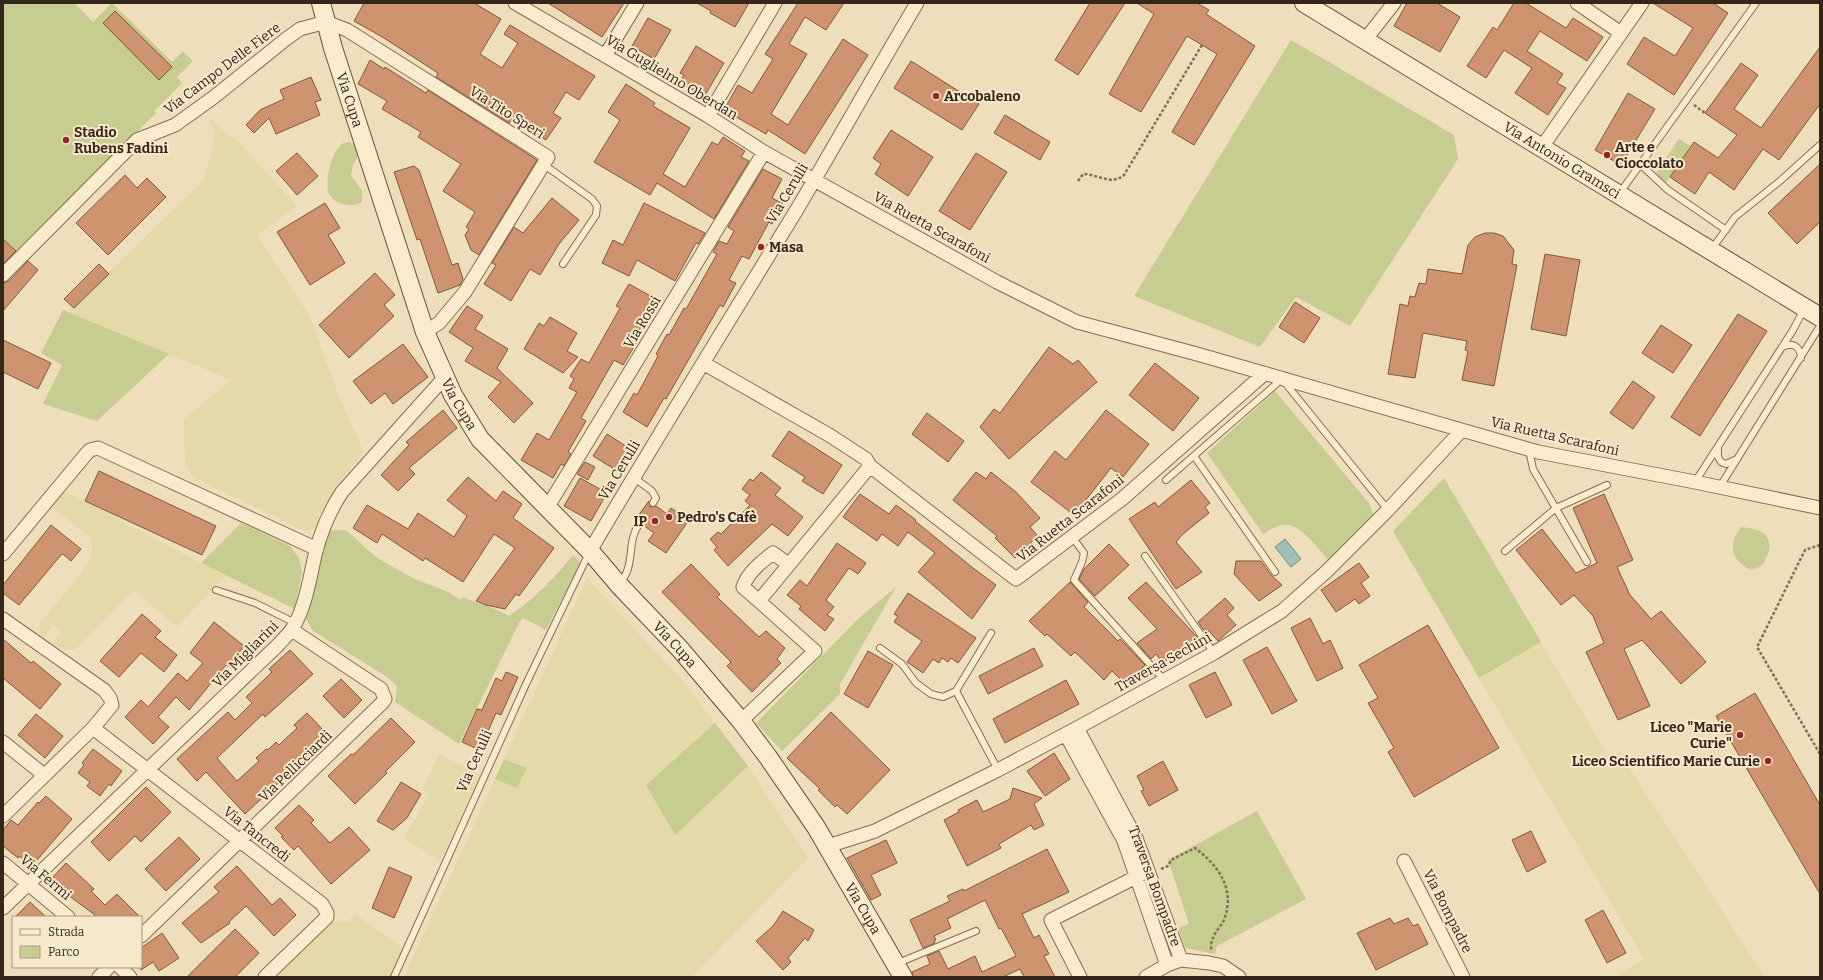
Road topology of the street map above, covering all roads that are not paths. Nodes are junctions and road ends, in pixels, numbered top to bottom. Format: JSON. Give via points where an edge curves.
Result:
{"nodes":[{"id":1,"x":321,"y":3,"type":"edge"},
{"id":2,"x":515,"y":3,"type":"edge"},
{"id":3,"x":637,"y":3,"type":"edge"},
{"id":4,"x":774,"y":3,"type":"edge"},
{"id":5,"x":917,"y":3,"type":"edge"},
{"id":6,"x":1304,"y":3,"type":"edge"},
{"id":7,"x":1394,"y":3,"type":"edge"},
{"id":8,"x":1578,"y":3,"type":"edge"},
{"id":9,"x":1642,"y":3,"type":"edge"},
{"id":10,"x":1756,"y":3,"type":"edge"},
{"id":11,"x":326,"y":22,"type":"junction"},
{"id":12,"x":1621,"y":33,"type":"junction"},
{"id":13,"x":1365,"y":40,"type":"junction"},
{"id":14,"x":604,"y":56,"type":"junction"},
{"id":15,"x":708,"y":116,"type":"junction"},
{"id":16,"x":1820,"y":145,"type":"edge"},
{"id":17,"x":1542,"y":147,"type":"junction"},
{"id":18,"x":764,"y":152,"type":"junction"},
{"id":19,"x":543,"y":164,"type":"junction"},
{"id":20,"x":1640,"y":164,"type":"junction"},
{"id":21,"x":814,"y":180,"type":"junction"},
{"id":22,"x":1619,"y":194,"type":"junction"},
{"id":23,"x":1726,"y":230,"type":"junction"},
{"id":24,"x":1710,"y":251,"type":"junction"},
{"id":25,"x":563,"y":264,"type":"dead end"},
{"id":26,"x":3,"y":275,"type":"edge"},
{"id":27,"x":1805,"y":307,"type":"junction"},
{"id":28,"x":1820,"y":317,"type":"edge"},
{"id":29,"x":1820,"y":326,"type":"edge"},
{"id":30,"x":425,"y":332,"type":"junction"},
{"id":31,"x":1782,"y":347,"type":"junction"},
{"id":32,"x":1801,"y":358,"type":"junction"},
{"id":33,"x":703,"y":363,"type":"junction"},
{"id":34,"x":1264,"y":374,"type":"junction"},
{"id":35,"x":444,"y":378,"type":"junction"},
{"id":36,"x":1282,"y":379,"type":"junction"},
{"id":37,"x":1461,"y":431,"type":"junction"},
{"id":38,"x":1718,"y":446,"type":"junction"},
{"id":39,"x":1529,"y":450,"type":"junction"},
{"id":40,"x":1194,"y":456,"type":"junction"},
{"id":41,"x":1738,"y":459,"type":"junction"},
{"id":42,"x":870,"y":466,"type":"junction"},
{"id":43,"x":632,"y":477,"type":"junction"},
{"id":44,"x":1166,"y":480,"type":"dead end"},
{"id":45,"x":1695,"y":482,"type":"junction"},
{"id":46,"x":1607,"y":485,"type":"dead end"},
{"id":47,"x":1719,"y":488,"type":"junction"},
{"id":48,"x":653,"y":503,"type":"dead end"},
{"id":49,"x":547,"y":508,"type":"junction"},
{"id":50,"x":1556,"y":508,"type":"junction"},
{"id":51,"x":1820,"y":508,"type":"edge"},
{"id":52,"x":1388,"y":510,"type":"junction"},
{"id":53,"x":639,"y":524,"type":"dead end"},
{"id":54,"x":1072,"y":537,"type":"junction"},
{"id":55,"x":317,"y":549,"type":"junction"},
{"id":56,"x":590,"y":551,"type":"junction"},
{"id":57,"x":1506,"y":551,"type":"dead end"},
{"id":58,"x":3,"y":554,"type":"edge"},
{"id":59,"x":1145,"y":556,"type":"dead end"},
{"id":60,"x":1587,"y":562,"type":"dead end"},
{"id":61,"x":788,"y":564,"type":"junction"},
{"id":62,"x":1275,"y":572,"type":"dead end"},
{"id":63,"x":619,"y":585,"type":"junction"},
{"id":64,"x":216,"y":590,"type":"dead end"},
{"id":65,"x":759,"y":601,"type":"junction"},
{"id":66,"x":3,"y":619,"type":"edge"},
{"id":67,"x":293,"y":627,"type":"junction"},
{"id":68,"x":991,"y":633,"type":"dead end"},
{"id":69,"x":880,"y":648,"type":"dead end"},
{"id":70,"x":1214,"y":653,"type":"junction"},
{"id":71,"x":1164,"y":680,"type":"junction"},
{"id":72,"x":956,"y":691,"type":"junction"},
{"id":73,"x":741,"y":721,"type":"junction"},
{"id":74,"x":93,"y":728,"type":"junction"},
{"id":75,"x":1072,"y":732,"type":"junction"},
{"id":76,"x":3,"y":742,"type":"edge"},
{"id":77,"x":148,"y":770,"type":"junction"},
{"id":78,"x":998,"y":770,"type":"junction"},
{"id":79,"x":44,"y":775,"type":"junction"},
{"id":80,"x":3,"y":816,"type":"edge"},
{"id":81,"x":240,"y":841,"type":"junction"},
{"id":82,"x":828,"y":846,"type":"junction"},
{"id":83,"x":1404,"y":860,"type":"dead end"},
{"id":84,"x":3,"y":863,"type":"edge"},
{"id":85,"x":1148,"y":873,"type":"junction"},
{"id":86,"x":28,"y":883,"type":"junction"},
{"id":87,"x":3,"y":908,"type":"edge"},
{"id":88,"x":67,"y":916,"type":"edge"},
{"id":89,"x":976,"y":931,"type":"dead end"},
{"id":90,"x":142,"y":935,"type":"edge"},
{"id":91,"x":1181,"y":960,"type":"junction"},
{"id":92,"x":1167,"y":965,"type":"junction"},
{"id":93,"x":108,"y":968,"type":"edge"},
{"id":94,"x":121,"y":968,"type":"edge"},
{"id":95,"x":900,"y":970,"type":"edge"},
{"id":96,"x":98,"y":977,"type":"edge"},
{"id":97,"x":130,"y":977,"type":"edge"},
{"id":98,"x":265,"y":977,"type":"edge"},
{"id":99,"x":394,"y":977,"type":"edge"},
{"id":100,"x":1080,"y":977,"type":"edge"},
{"id":101,"x":1146,"y":977,"type":"edge"},
{"id":102,"x":1239,"y":977,"type":"edge"},
{"id":103,"x":1463,"y":977,"type":"edge"}],
"edges":[{"from":1,"to":11,"type":"street","name":"Via Cupa"},
{"from":2,"to":14,"type":"street","name":"Via Guglielmo Oberdan"},
{"from":3,"to":14,"type":"street"},
{"from":4,"to":15,"type":"street"},
{"from":5,"to":21,"type":"street","name":"Via Cerulli"},
{"from":6,"to":13,"type":"street","name":"Via Antonio Gramsci"},
{"from":7,"to":13,"type":"street"},
{"from":8,"to":12,"type":"street"},
{"from":9,"to":12,"type":"street"},
{"from":10,"to":20,"type":"lane"},
{"from":11,"to":19,"type":"street","name":"Via Tito Speri","via":[[347,30],[548,157]]},
{"from":11,"to":26,"type":"street","name":"Via Campo Delle Fiere","via":[[300,29],[175,126],[137,140]]},
{"from":11,"to":30,"type":"street","name":"Via Cupa"},
{"from":12,"to":17,"type":"street"},
{"from":13,"to":17,"type":"street","name":"Via Antonio Gramsci"},
{"from":14,"to":15,"type":"street","name":"Via Guglielmo Oberdan"},
{"from":15,"to":18,"type":"street","name":"Via Guglielmo Oberdan"},
{"from":16,"to":23,"type":"lane","via":[[1735,217]]},
{"from":17,"to":22,"type":"street","name":"Via Antonio Gramsci"},
{"from":18,"to":21,"type":"street","name":"Via Guglielmo Oberdan"},
{"from":18,"to":49,"type":"street","name":"Via Rossi"},
{"from":19,"to":25,"type":"lane","via":[[592,199],[597,206],[596,215]]},
{"from":19,"to":30,"type":"street","via":[[465,292],[439,323]]},
{"from":20,"to":22,"type":"lane"},
{"from":20,"to":23,"type":"lane","via":[[1668,190]]},
{"from":21,"to":33,"type":"street","name":"Via Cerulli"},
{"from":21,"to":34,"type":"street","name":"Via Ruetta Scarafoni","via":[[997,282],[1077,322]]},
{"from":22,"to":24,"type":"street","name":"Via Antonio Gramsci"},
{"from":23,"to":24,"type":"lane"},
{"from":24,"to":27,"type":"street","name":"Via Antonio Gramsci"},
{"from":27,"to":28,"type":"street","name":"Via Antonio Gramsci"},
{"from":27,"to":31,"type":"lane"},
{"from":29,"to":32,"type":"lane"},
{"from":30,"to":35,"type":"street","name":"Via Cupa"},
{"from":31,"to":32,"type":"lane","via":[[1790,344],[1795,346]]},
{"from":31,"to":38,"type":"lane"},
{"from":32,"to":41,"type":"lane"},
{"from":33,"to":42,"type":"street","via":[[829,435],[866,459]]},
{"from":33,"to":43,"type":"street","name":"Via Cerulli"},
{"from":34,"to":36,"type":"street","name":"Via Ruetta Scarafoni"},
{"from":34,"to":54,"type":"street","name":"Via Ruetta Scarafoni","via":[[1122,499]]},
{"from":35,"to":49,"type":"street","name":"Via Cupa","via":[[480,439]]},
{"from":35,"to":55,"type":"street","name":"Via Migliarini","via":[[342,492],[328,515]]},
{"from":36,"to":37,"type":"street","name":"Via Ruetta Scarafoni"},
{"from":36,"to":40,"type":"lane"},
{"from":36,"to":52,"type":"lane"},
{"from":37,"to":39,"type":"street","name":"Via Ruetta Scarafoni"},
{"from":37,"to":52,"type":"street","name":"Traversa Sechini"},
{"from":38,"to":41,"type":"lane","via":[[1718,457],[1721,462],[1726,464]]},
{"from":38,"to":45,"type":"lane"},
{"from":39,"to":45,"type":"street","name":"Via Ruetta Scarafoni"},
{"from":39,"to":50,"type":"lane","via":[[1533,469]]},
{"from":40,"to":44,"type":"lane"},
{"from":40,"to":62,"type":"lane"},
{"from":41,"to":47,"type":"lane"},
{"from":42,"to":54,"type":"street","name":"Via Ruetta Scarafoni","via":[[1016,579]]},
{"from":42,"to":61,"type":"street"},
{"from":43,"to":48,"type":"lane","via":[[652,491],[656,498]]},
{"from":43,"to":56,"type":"street","name":"Via Cerulli"},
{"from":45,"to":47,"type":"street","name":"Via Ruetta Scarafoni"},
{"from":46,"to":50,"type":"lane"},
{"from":47,"to":51,"type":"street","name":"Via Ruetta Scarafoni"},
{"from":49,"to":56,"type":"street","name":"Via Cupa"},
{"from":50,"to":57,"type":"lane"},
{"from":50,"to":60,"type":"lane"},
{"from":52,"to":70,"type":"street","name":"Traversa Sechini","via":[[1327,571],[1282,611]]},
{"from":53,"to":63,"type":"lane","via":[[633,532],[628,572]]},
{"from":54,"to":71,"type":"lane","via":[[1084,553],[1074,580]]},
{"from":55,"to":58,"type":"street","via":[[98,448],[82,459]]},
{"from":55,"to":67,"type":"street","name":"Via Migliarini","via":[[308,586]]},
{"from":56,"to":63,"type":"street","name":"Via Cupa"},
{"from":56,"to":99,"type":"lane","name":"Via Cerulli","via":[[526,684]]},
{"from":59,"to":70,"type":"lane"},
{"from":61,"to":65,"type":"street"},
{"from":61,"to":65,"type":"street","via":[[773,552],[744,581],[742,586]]},
{"from":63,"to":73,"type":"street","name":"Via Cupa","via":[[680,649]]},
{"from":64,"to":67,"type":"lane","via":[[255,603]]},
{"from":65,"to":73,"type":"street","via":[[815,651]]},
{"from":66,"to":74,"type":"street","via":[[104,690],[112,705]]},
{"from":67,"to":77,"type":"street","name":"Via Migliarini","via":[[278,646]]},
{"from":67,"to":81,"type":"street","name":"Via Pellicciardi","via":[[381,690],[385,699]]},
{"from":68,"to":72,"type":"lane"},
{"from":69,"to":72,"type":"lane","via":[[902,664],[916,682],[931,694],[943,697]]},
{"from":70,"to":71,"type":"street","name":"Traversa Sechini"},
{"from":71,"to":75,"type":"street","name":"Traversa Sechini"},
{"from":72,"to":78,"type":"lane"},
{"from":73,"to":82,"type":"street","name":"Via Cupa"},
{"from":74,"to":77,"type":"street","name":"Via Tancredi"},
{"from":74,"to":79,"type":"street"},
{"from":75,"to":78,"type":"street","name":"Traversa Sechini"},
{"from":75,"to":85,"type":"street","via":[[1136,838]]},
{"from":76,"to":79,"type":"street"},
{"from":77,"to":81,"type":"street","name":"Via Tancredi"},
{"from":77,"to":86,"type":"street","name":"Via Migliarini"},
{"from":78,"to":82,"type":"street","name":"Traversa Sechini","via":[[875,830]]},
{"from":79,"to":80,"type":"street"},
{"from":81,"to":90,"type":"street","name":"Via Pellicciardi"},
{"from":81,"to":98,"type":"street","name":"Via Tancredi","via":[[322,904],[327,913],[327,917]]},
{"from":82,"to":95,"type":"street","name":"Via Cupa"},
{"from":83,"to":103,"type":"street","name":"Via Bompadre"},
{"from":84,"to":86,"type":"street","name":"Via Fermi"},
{"from":85,"to":91,"type":"street"},
{"from":85,"to":92,"type":"street","name":"Traversa Bompadre"},
{"from":85,"to":100,"type":"street","via":[[1051,920]]},
{"from":86,"to":87,"type":"street","name":"Via Migliarini"},
{"from":86,"to":88,"type":"street","name":"Via Fermi"},
{"from":89,"to":95,"type":"lane"},
{"from":91,"to":92,"type":"street","name":"Traversa Bompadre"},
{"from":91,"to":102,"type":"street","name":"Traversa Bompadre","via":[[1223,966]]},
{"from":92,"to":101,"type":"street","name":"Traversa Bompadre"},
{"from":93,"to":96,"type":"street"},
{"from":94,"to":97,"type":"street"}]}
